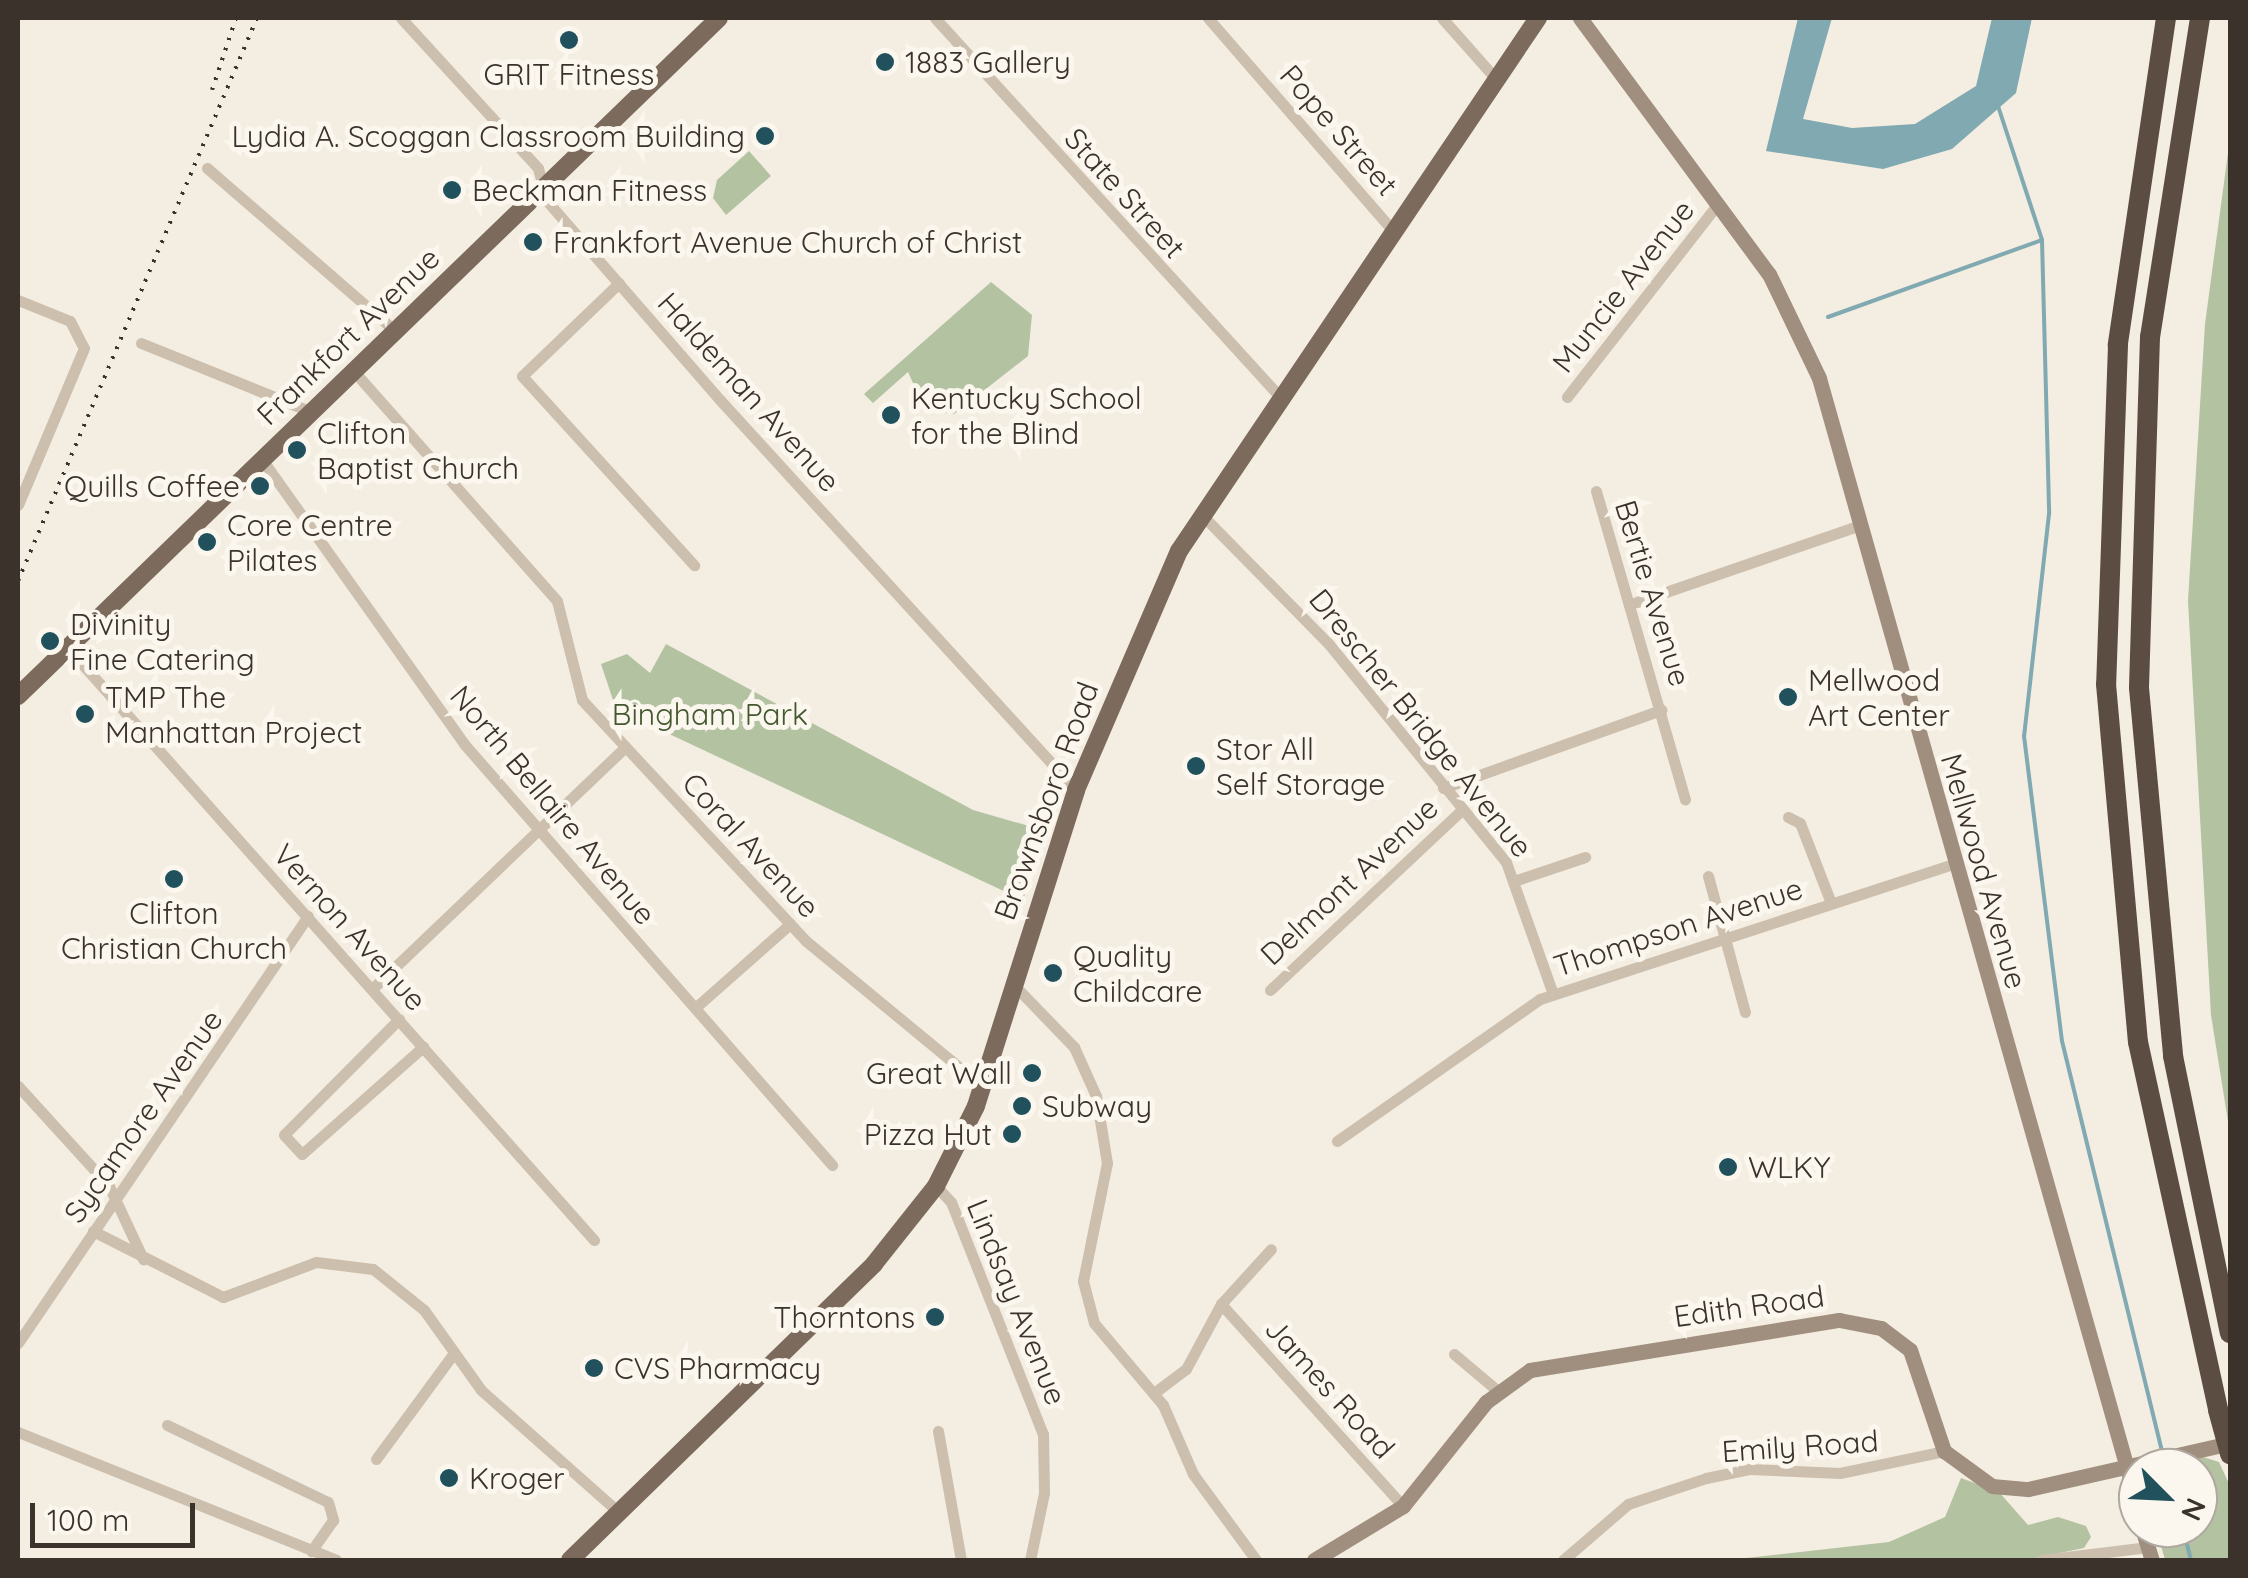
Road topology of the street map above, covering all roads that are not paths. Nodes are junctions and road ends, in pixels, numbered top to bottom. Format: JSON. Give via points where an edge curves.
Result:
{"nodes":[{"id":1,"x":401,"y":18,"type":"edge"},
{"id":2,"x":719,"y":18,"type":"edge"},
{"id":3,"x":936,"y":18,"type":"edge"},
{"id":4,"x":1208,"y":18,"type":"edge"},
{"id":5,"x":1442,"y":18,"type":"edge"},
{"id":6,"x":1538,"y":18,"type":"edge"},
{"id":7,"x":1580,"y":18,"type":"edge"},
{"id":8,"x":2199,"y":24,"type":"edge"},
{"id":9,"x":2165,"y":26,"type":"edge"},
{"id":10,"x":1496,"y":79,"type":"junction"},
{"id":11,"x":207,"y":168,"type":"dead end"},
{"id":12,"x":542,"y":184,"type":"junction"},
{"id":13,"x":1718,"y":205,"type":"junction"},
{"id":14,"x":1393,"y":231,"type":"junction"},
{"id":15,"x":619,"y":283,"type":"junction"},
{"id":16,"x":18,"y":300,"type":"edge"},
{"id":17,"x":392,"y":328,"type":"junction"},
{"id":18,"x":141,"y":343,"type":"dead end"},
{"id":19,"x":352,"y":368,"type":"junction"},
{"id":20,"x":1567,"y":397,"type":"dead end"},
{"id":21,"x":1281,"y":398,"type":"junction"},
{"id":22,"x":308,"y":411,"type":"junction"},
{"id":23,"x":261,"y":458,"type":"junction"},
{"id":24,"x":1596,"y":490,"type":"dead end"},
{"id":25,"x":18,"y":505,"type":"edge"},
{"id":26,"x":1202,"y":516,"type":"junction"},
{"id":27,"x":1860,"y":524,"type":"junction"},
{"id":28,"x":694,"y":565,"type":"dead end"},
{"id":29,"x":1632,"y":604,"type":"junction"},
{"id":30,"x":68,"y":648,"type":"junction"},
{"id":31,"x":18,"y":696,"type":"edge"},
{"id":32,"x":1661,"y":710,"type":"junction"},
{"id":33,"x":625,"y":746,"type":"junction"},
{"id":34,"x":1444,"y":788,"type":"junction"},
{"id":35,"x":1076,"y":790,"type":"junction"},
{"id":36,"x":1686,"y":799,"type":"dead end"},
{"id":37,"x":1462,"y":810,"type":"junction"},
{"id":38,"x":1788,"y":817,"type":"dead end"},
{"id":39,"x":536,"y":827,"type":"junction"},
{"id":40,"x":1584,"y":857,"type":"dead end"},
{"id":41,"x":1954,"y":864,"type":"junction"},
{"id":42,"x":1708,"y":876,"type":"dead end"},
{"id":43,"x":1516,"y":880,"type":"junction"},
{"id":44,"x":1831,"y":903,"type":"junction"},
{"id":45,"x":308,"y":916,"type":"junction"},
{"id":46,"x":790,"y":924,"type":"junction"},
{"id":47,"x":1726,"y":937,"type":"junction"},
{"id":48,"x":1011,"y":982,"type":"junction"},
{"id":49,"x":372,"y":989,"type":"junction"},
{"id":50,"x":1270,"y":990,"type":"dead end"},
{"id":51,"x":1552,"y":994,"type":"junction"},
{"id":52,"x":695,"y":1008,"type":"junction"},
{"id":53,"x":1745,"y":1012,"type":"dead end"},
{"id":54,"x":399,"y":1020,"type":"junction"},
{"id":55,"x":423,"y":1047,"type":"junction"},
{"id":56,"x":18,"y":1086,"type":"edge"},
{"id":57,"x":982,"y":1086,"type":"junction"},
{"id":58,"x":1337,"y":1141,"type":"dead end"},
{"id":59,"x":832,"y":1164,"type":"dead end"},
{"id":60,"x":936,"y":1186,"type":"junction"},
{"id":61,"x":116,"y":1200,"type":"junction"},
{"id":62,"x":93,"y":1231,"type":"junction"},
{"id":63,"x":594,"y":1240,"type":"dead end"},
{"id":64,"x":1271,"y":1249,"type":"dead end"},
{"id":65,"x":142,"y":1258,"type":"junction"},
{"id":66,"x":1221,"y":1304,"type":"junction"},
{"id":67,"x":2230,"y":1333,"type":"edge"},
{"id":68,"x":18,"y":1343,"type":"edge"},
{"id":69,"x":454,"y":1354,"type":"junction"},
{"id":70,"x":1454,"y":1354,"type":"dead end"},
{"id":71,"x":1498,"y":1391,"type":"junction"},
{"id":72,"x":1154,"y":1393,"type":"junction"},
{"id":73,"x":167,"y":1424,"type":"dead end"},
{"id":74,"x":18,"y":1432,"type":"edge"},
{"id":75,"x":938,"y":1432,"type":"dead end"},
{"id":76,"x":2230,"y":1443,"type":"edge"},
{"id":77,"x":2126,"y":1448,"type":"edge"},
{"id":78,"x":2200,"y":1448,"type":"edge"},
{"id":79,"x":1944,"y":1451,"type":"junction"},
{"id":80,"x":2230,"y":1454,"type":"edge"},
{"id":81,"x":376,"y":1459,"type":"dead end"},
{"id":82,"x":2118,"y":1465,"type":"edge"},
{"id":83,"x":1402,"y":1506,"type":"junction"},
{"id":84,"x":616,"y":1510,"type":"junction"},
{"id":85,"x":311,"y":1551,"type":"junction"},
{"id":86,"x":2150,"y":1554,"type":"edge"},
{"id":87,"x":336,"y":1560,"type":"edge"},
{"id":88,"x":570,"y":1560,"type":"edge"},
{"id":89,"x":961,"y":1560,"type":"edge"},
{"id":90,"x":1030,"y":1560,"type":"edge"},
{"id":91,"x":1256,"y":1560,"type":"edge"},
{"id":92,"x":1314,"y":1560,"type":"edge"},
{"id":93,"x":1563,"y":1560,"type":"edge"},
{"id":94,"x":2042,"y":1560,"type":"edge"}],
"edges":[{"from":1,"to":12,"type":"street","name":"Haldeman Avenue","via":[[538,168]]},
{"from":2,"to":12,"type":"main road","name":"Frankfort Avenue"},
{"from":3,"to":21,"type":"street","name":"State Street"},
{"from":4,"to":14,"type":"street","name":"Pope Street"},
{"from":5,"to":10,"type":"street"},
{"from":6,"to":10,"type":"main road","name":"Brownsboro Road"},
{"from":7,"to":13,"type":"street","name":"Mellwood Avenue"},
{"from":8,"to":67,"type":"highway","via":[[2161,240],[2138,546],[2158,951]]},
{"from":9,"to":80,"type":"highway","bridge":true,"via":[[2132,212],[2106,559],[2127,966],[2168,1211]]},
{"from":10,"to":14,"type":"main road","name":"Brownsboro Road"},
{"from":11,"to":17,"type":"street"},
{"from":12,"to":15,"type":"street","name":"Haldeman Avenue"},
{"from":12,"to":17,"type":"main road","name":"Frankfort Avenue"},
{"from":13,"to":20,"type":"street","name":"Muncie Avenue"},
{"from":13,"to":27,"type":"street","name":"Mellwood Avenue","via":[[1769,274],[1806,347]]},
{"from":14,"to":21,"type":"main road","name":"Brownsboro Road"},
{"from":15,"to":28,"type":"street","via":[[522,376]]},
{"from":15,"to":35,"type":"street","name":"Haldeman Avenue"},
{"from":16,"to":25,"type":"street","via":[[70,321],[83,337],[82,362]]},
{"from":17,"to":19,"type":"main road","name":"Frankfort Avenue"},
{"from":18,"to":22,"type":"street"},
{"from":19,"to":22,"type":"main road","name":"Frankfort Avenue"},
{"from":19,"to":33,"type":"street","name":"Coral Avenue","via":[[567,612],[577,692]]},
{"from":21,"to":26,"type":"main road","name":"Brownsboro Road"},
{"from":22,"to":23,"type":"main road","name":"Frankfort Avenue"},
{"from":23,"to":30,"type":"main road","name":"Frankfort Avenue"},
{"from":23,"to":39,"type":"street","name":"North Bellaire Avenue","via":[[433,704]]},
{"from":24,"to":29,"type":"street","name":"Bertie Avenue"},
{"from":26,"to":34,"type":"street","name":"Drescher Bridge Avenue","via":[[1298,609]]},
{"from":26,"to":35,"type":"main road","name":"Brownsboro Road"},
{"from":27,"to":29,"type":"street"},
{"from":27,"to":41,"type":"street","name":"Mellwood Avenue"},
{"from":29,"to":32,"type":"street","name":"Bertie Avenue"},
{"from":30,"to":31,"type":"main road","name":"Frankfort Avenue"},
{"from":30,"to":45,"type":"street","name":"Vernon Avenue"},
{"from":32,"to":34,"type":"street","name":"Delmont Avenue"},
{"from":32,"to":36,"type":"street"},
{"from":33,"to":39,"type":"street"},
{"from":33,"to":46,"type":"street","name":"Coral Avenue"},
{"from":34,"to":37,"type":"street","name":"Drescher Bridge Avenue"},
{"from":35,"to":48,"type":"main road","name":"Brownsboro Road"},
{"from":37,"to":43,"type":"street","name":"Drescher Bridge Avenue"},
{"from":37,"to":50,"type":"street","name":"Delmont Avenue"},
{"from":38,"to":44,"type":"street","via":[[1800,823]]},
{"from":39,"to":49,"type":"street"},
{"from":39,"to":52,"type":"street","name":"North Bellaire Avenue"},
{"from":40,"to":43,"type":"street"},
{"from":41,"to":44,"type":"street","name":"Thompson Avenue"},
{"from":41,"to":77,"type":"street","name":"Mellwood Avenue"},
{"from":42,"to":47,"type":"street"},
{"from":43,"to":51,"type":"street","name":"Drescher Bridge Avenue"},
{"from":44,"to":47,"type":"street","name":"Thompson Avenue"},
{"from":45,"to":49,"type":"street","name":"Vernon Avenue"},
{"from":45,"to":61,"type":"street","name":"Sycamore Avenue"},
{"from":46,"to":52,"type":"street"},
{"from":46,"to":57,"type":"street","name":"Coral Avenue"},
{"from":47,"to":51,"type":"street","name":"Thompson Avenue"},
{"from":47,"to":53,"type":"street"},
{"from":48,"to":57,"type":"main road","name":"Brownsboro Road"},
{"from":48,"to":72,"type":"street","via":[[1074,1047],[1096,1096],[1107,1164],[1084,1296],[1104,1340]]},
{"from":49,"to":54,"type":"street","name":"Vernon Avenue"},
{"from":51,"to":58,"type":"street","name":"Thompson Avenue"},
{"from":52,"to":59,"type":"street","name":"North Bellaire Avenue"},
{"from":54,"to":55,"type":"street","name":"Vernon Avenue"},
{"from":54,"to":55,"type":"street","via":[[284,1135],[302,1154]]},
{"from":55,"to":63,"type":"street","name":"Vernon Avenue"},
{"from":56,"to":61,"type":"street"},
{"from":57,"to":60,"type":"main road","name":"Brownsboro Road"},
{"from":60,"to":84,"type":"main road","name":"Brownsboro Road","via":[[874,1264]]},
{"from":60,"to":90,"type":"street","name":"Lindsay Avenue","via":[[951,1202],[1044,1434],[1044,1493]]},
{"from":61,"to":62,"type":"street","name":"Sycamore Avenue"},
{"from":61,"to":65,"type":"street"},
{"from":62,"to":65,"type":"street"},
{"from":62,"to":68,"type":"street","name":"Sycamore Avenue"},
{"from":64,"to":66,"type":"street"},
{"from":65,"to":69,"type":"street","via":[[234,1298],[316,1262],[362,1264],[408,1293]]},
{"from":66,"to":72,"type":"street","via":[[1186,1369]]},
{"from":66,"to":83,"type":"street","name":"James Road"},
{"from":69,"to":81,"type":"street"},
{"from":69,"to":84,"type":"street"},
{"from":70,"to":71,"type":"street"},
{"from":71,"to":79,"type":"street","name":"Edith Road","via":[[1552,1362],[1856,1321],[1910,1350]]},
{"from":71,"to":83,"type":"street","name":"Edith Road"},
{"from":72,"to":91,"type":"street","via":[[1211,1504]]},
{"from":73,"to":85,"type":"street","via":[[328,1502],[332,1520]]},
{"from":74,"to":85,"type":"street"},
{"from":75,"to":89,"type":"street"},
{"from":76,"to":78,"type":"street"},
{"from":79,"to":82,"type":"street","via":[[1982,1482],[2010,1490]]},
{"from":79,"to":93,"type":"street","name":"Emily Road","via":[[1840,1473],[1750,1469],[1706,1478],[1618,1510]]},
{"from":83,"to":92,"type":"street","name":"Edith Road"},
{"from":84,"to":88,"type":"main road","name":"Brownsboro Road"},
{"from":85,"to":87,"type":"street"},
{"from":86,"to":94,"type":"street"}]}
